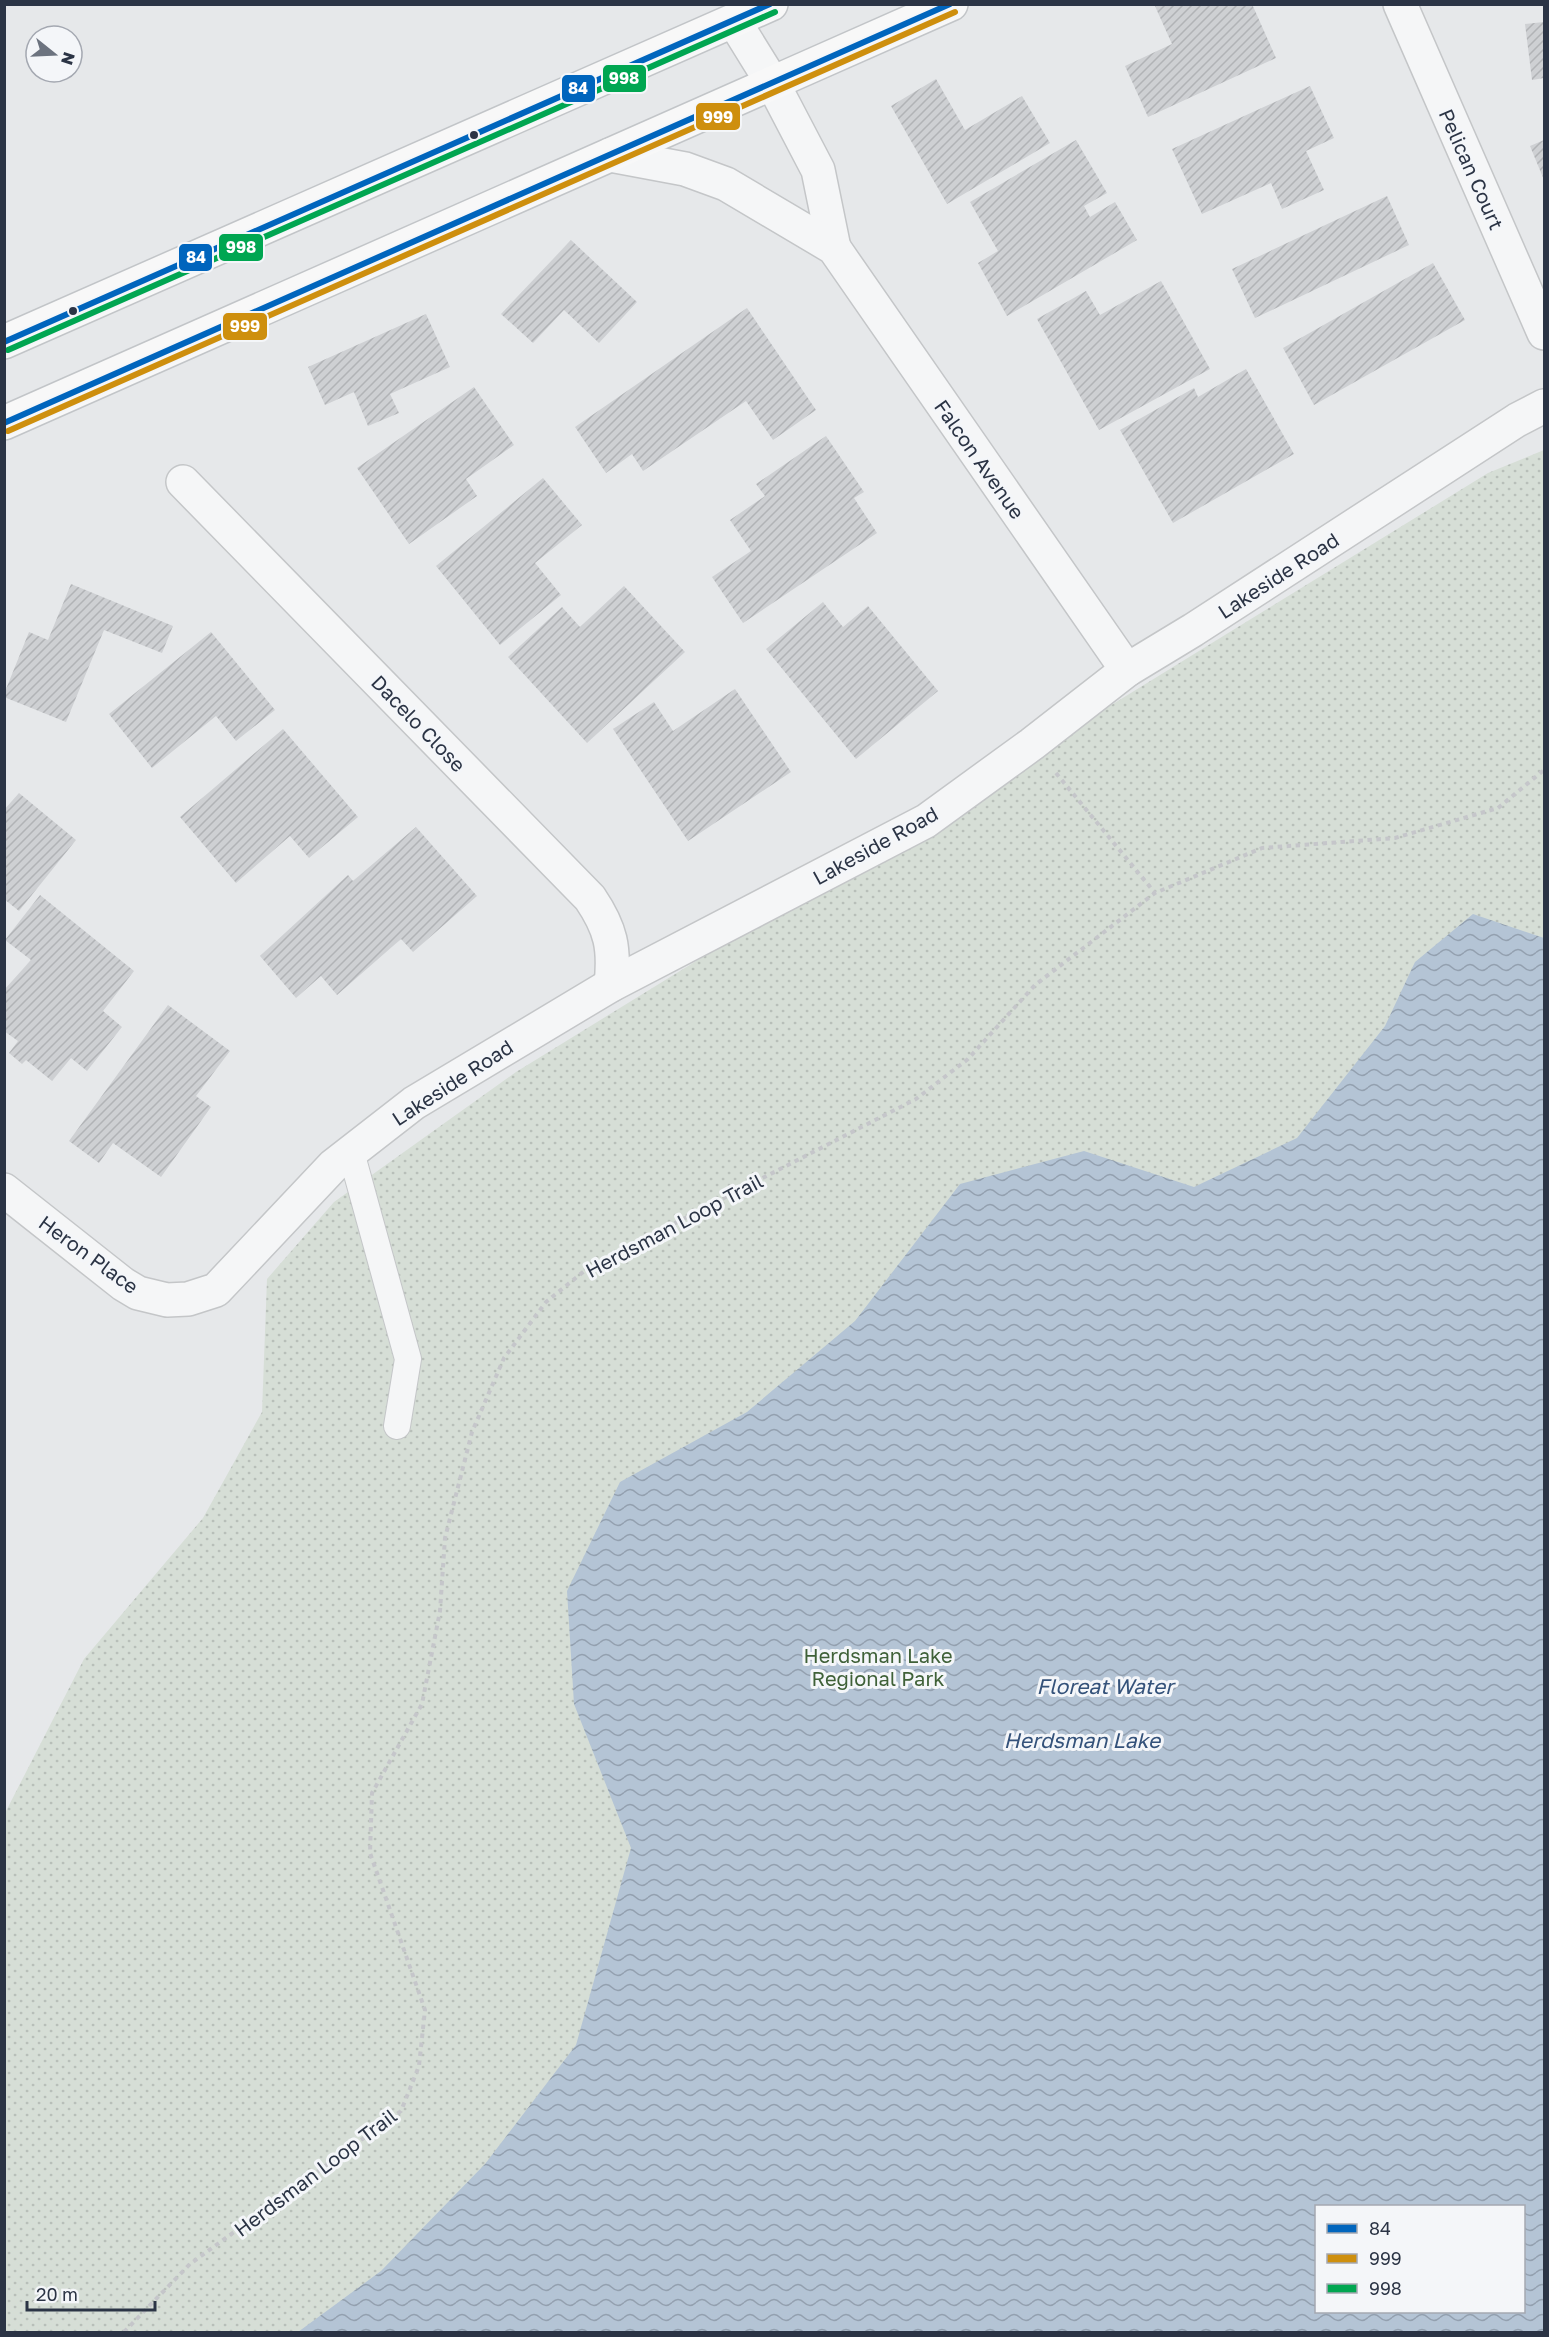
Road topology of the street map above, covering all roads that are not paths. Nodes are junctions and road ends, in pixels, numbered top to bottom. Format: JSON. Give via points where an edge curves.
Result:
{"nodes":[{"id":1,"x":771,"y":4,"type":"edge"},
{"id":2,"x":951,"y":4,"type":"edge"},
{"id":3,"x":1400,"y":4,"type":"edge"},
{"id":4,"x":734,"y":21,"type":"junction"},
{"id":5,"x":773,"y":84,"type":"junction"},
{"id":6,"x":609,"y":155,"type":"junction"},
{"id":7,"x":834,"y":248,"type":"junction"},
{"id":8,"x":1545,"y":333,"type":"edge"},
{"id":9,"x":4,"y":342,"type":"edge"},
{"id":10,"x":1545,"y":406,"type":"edge"},
{"id":11,"x":4,"y":423,"type":"edge"},
{"id":12,"x":183,"y":482,"type":"dead end"},
{"id":13,"x":1127,"y":670,"type":"junction"},
{"id":14,"x":611,"y":985,"type":"junction"},
{"id":15,"x":351,"y":1152,"type":"junction"},
{"id":16,"x":4,"y":1190,"type":"edge"},
{"id":17,"x":216,"y":1290,"type":"joint"},
{"id":18,"x":397,"y":1426,"type":"dead end"}],
"edges":[{"from":1,"to":4,"type":"main road"},
{"from":2,"to":5,"type":"main road"},
{"from":3,"to":8,"type":"street","name":"Pelican Court"},
{"from":4,"to":5,"type":"street","name":"Falcon Avenue"},
{"from":4,"to":9,"type":"main road"},
{"from":5,"to":6,"type":"main road"},
{"from":5,"to":7,"type":"street","name":"Falcon Avenue","via":[[818,170]]},
{"from":6,"to":7,"type":"street","name":"Falcon Avenue","via":[[685,169],[726,184]]},
{"from":6,"to":11,"type":"main road"},
{"from":7,"to":13,"type":"street","name":"Falcon Avenue"},
{"from":10,"to":13,"type":"street","name":"Lakeside Road","via":[[1517,420]]},
{"from":12,"to":14,"type":"street","name":"Dacelo Close","via":[[590,898],[613,946]]},
{"from":13,"to":14,"type":"street","name":"Lakeside Road","via":[[926,821]]},
{"from":14,"to":15,"type":"street","name":"Lakeside Road","via":[[414,1103]]},
{"from":15,"to":17,"type":"street","name":"Lakeside Road","via":[[333,1166]]},
{"from":15,"to":18,"type":"lane","via":[[408,1359]]},
{"from":16,"to":17,"type":"street","name":"Heron Place","via":[[138,1293],[180,1300]]}]}
